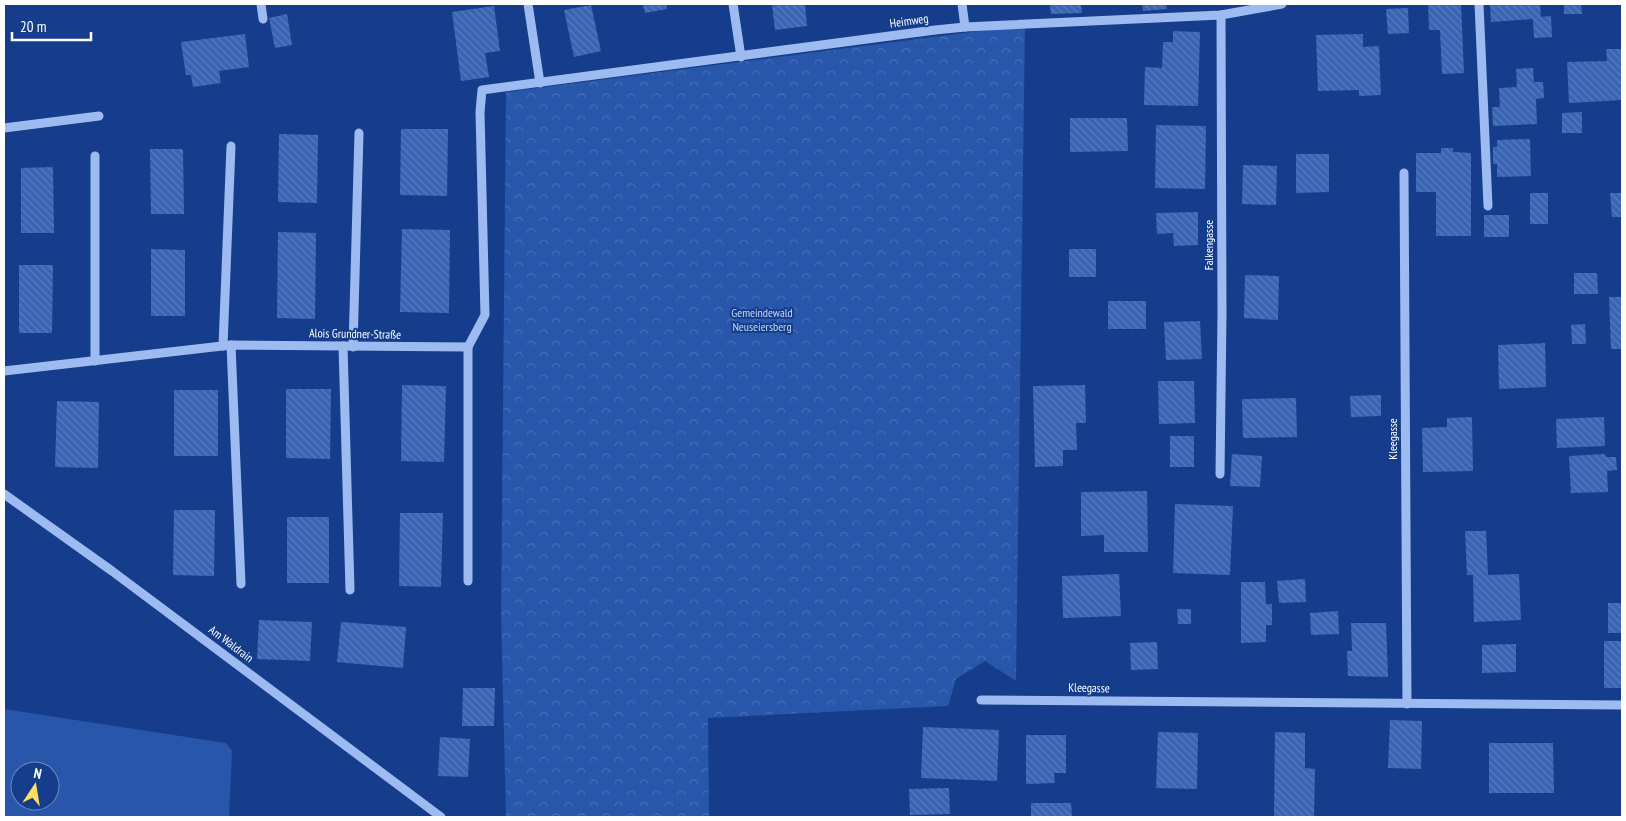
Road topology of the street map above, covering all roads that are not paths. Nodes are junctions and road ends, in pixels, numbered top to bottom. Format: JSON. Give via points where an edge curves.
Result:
{"nodes":[{"id":1,"x":261,"y":4,"type":"edge"},
{"id":2,"x":528,"y":4,"type":"edge"},
{"id":3,"x":733,"y":4,"type":"edge"},
{"id":4,"x":962,"y":4,"type":"edge"},
{"id":5,"x":1282,"y":4,"type":"edge"},
{"id":6,"x":1479,"y":4,"type":"edge"},
{"id":7,"x":1222,"y":15,"type":"junction"},
{"id":8,"x":263,"y":19,"type":"dead end"},
{"id":9,"x":965,"y":28,"type":"junction"},
{"id":10,"x":741,"y":57,"type":"junction"},
{"id":11,"x":540,"y":83,"type":"junction"},
{"id":12,"x":99,"y":116,"type":"dead end"},
{"id":13,"x":4,"y":128,"type":"edge"},
{"id":14,"x":359,"y":133,"type":"dead end"},
{"id":15,"x":231,"y":146,"type":"dead end"},
{"id":16,"x":95,"y":156,"type":"dead end"},
{"id":17,"x":1404,"y":173,"type":"dead end"},
{"id":18,"x":1488,"y":206,"type":"dead end"},
{"id":19,"x":227,"y":346,"type":"junction"},
{"id":20,"x":343,"y":346,"type":"junction"},
{"id":21,"x":353,"y":347,"type":"junction"},
{"id":22,"x":468,"y":347,"type":"junction"},
{"id":23,"x":96,"y":361,"type":"junction"},
{"id":24,"x":4,"y":372,"type":"edge"},
{"id":25,"x":1220,"y":474,"type":"dead end"},
{"id":26,"x":4,"y":494,"type":"edge"},
{"id":27,"x":468,"y":581,"type":"dead end"},
{"id":28,"x":241,"y":584,"type":"dead end"},
{"id":29,"x":350,"y":590,"type":"dead end"},
{"id":30,"x":981,"y":700,"type":"dead end"},
{"id":31,"x":1407,"y":704,"type":"junction"},
{"id":32,"x":1622,"y":705,"type":"edge"},
{"id":33,"x":441,"y":817,"type":"edge"}],
"edges":[{"from":1,"to":8,"type":"street"},
{"from":2,"to":11,"type":"street"},
{"from":3,"to":10,"type":"street"},
{"from":4,"to":9,"type":"street"},
{"from":5,"to":7,"type":"street","name":"Heimweg"},
{"from":6,"to":18,"type":"street"},
{"from":7,"to":9,"type":"street","name":"Heimweg"},
{"from":7,"to":25,"type":"street","name":"Falkengasse"},
{"from":9,"to":10,"type":"street","name":"Heimweg"},
{"from":10,"to":11,"type":"street","name":"Heimweg"},
{"from":11,"to":22,"type":"street","name":"Heimweg","via":[[482,90],[485,316]]},
{"from":12,"to":13,"type":"street"},
{"from":14,"to":21,"type":"street"},
{"from":15,"to":19,"type":"street"},
{"from":16,"to":23,"type":"street"},
{"from":17,"to":31,"type":"street","name":"Kleegasse"},
{"from":19,"to":20,"type":"street","name":"Alois Grundner-Straße"},
{"from":19,"to":23,"type":"street","name":"Alois Grundner-Straße"},
{"from":19,"to":28,"type":"street"},
{"from":20,"to":21,"type":"street","name":"Alois Grundner-Straße"},
{"from":20,"to":29,"type":"street"},
{"from":21,"to":22,"type":"street","name":"Alois Grundner-Straße"},
{"from":22,"to":27,"type":"street"},
{"from":23,"to":24,"type":"street","name":"Alois Grundner-Straße"},
{"from":26,"to":33,"type":"street","name":"Am Waldrain"},
{"from":30,"to":31,"type":"street","name":"Kleegasse"},
{"from":31,"to":32,"type":"street","name":"Kleegasse"}]}
